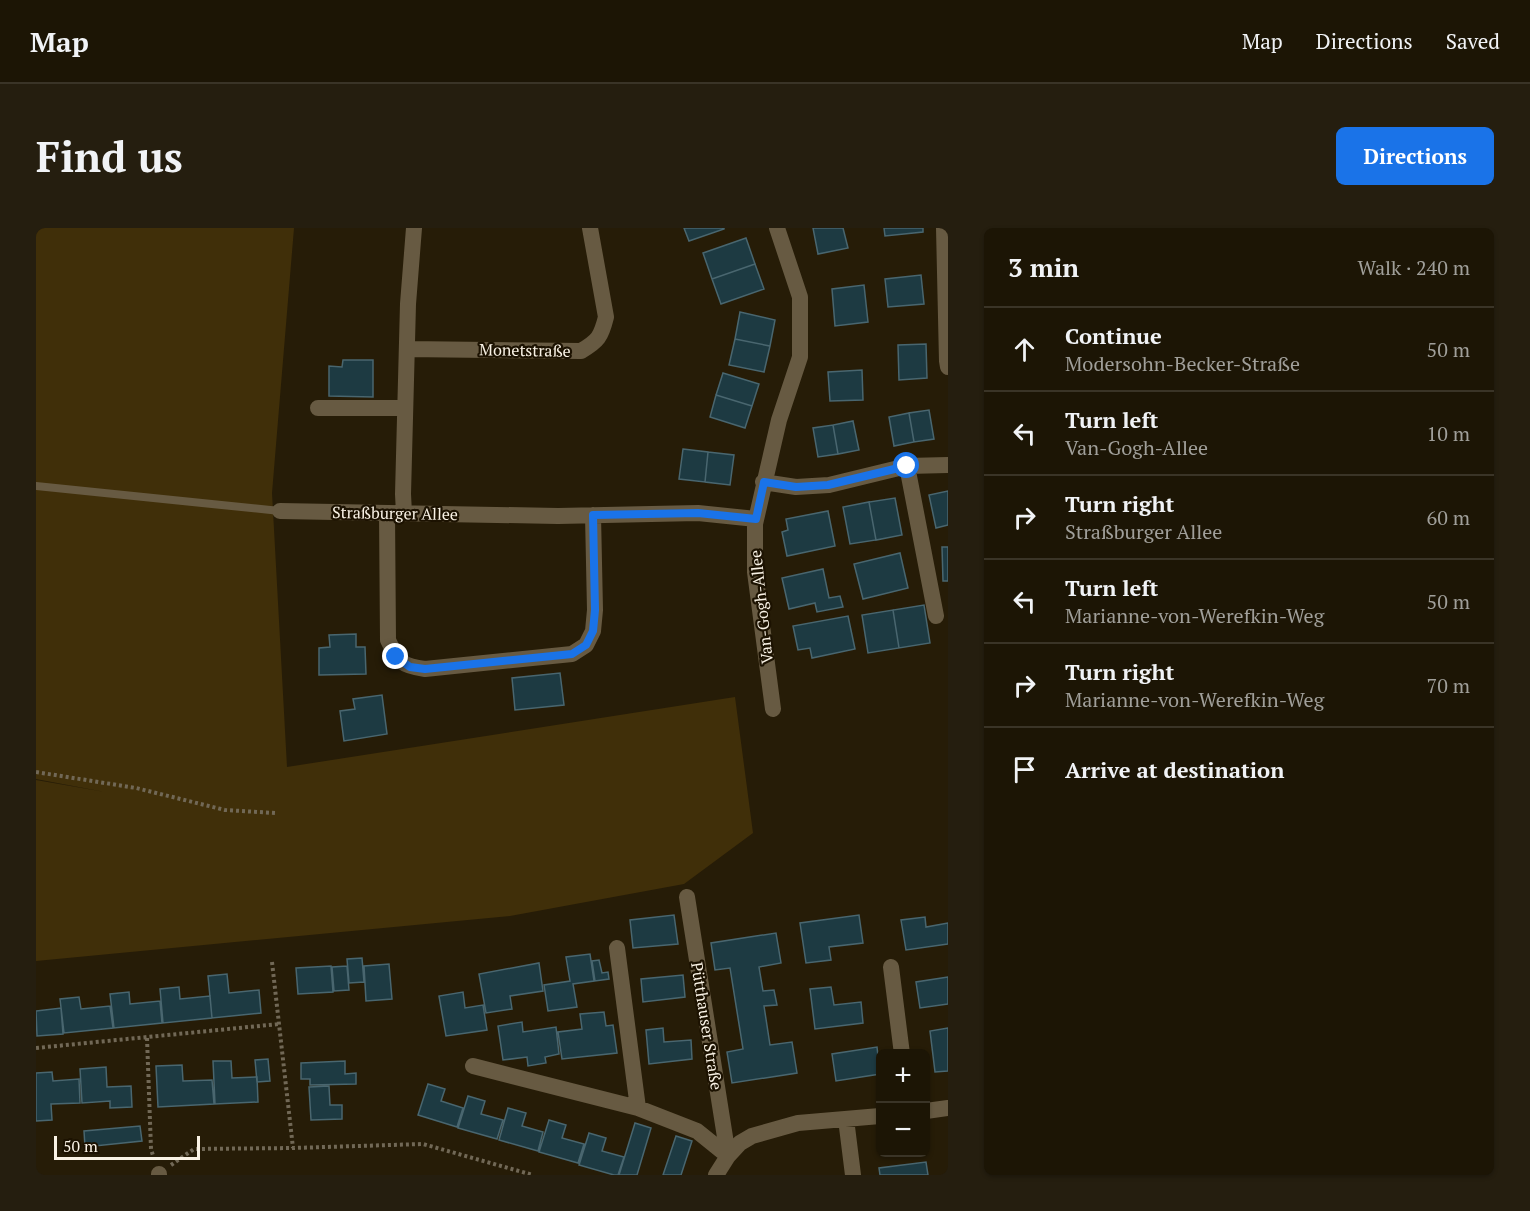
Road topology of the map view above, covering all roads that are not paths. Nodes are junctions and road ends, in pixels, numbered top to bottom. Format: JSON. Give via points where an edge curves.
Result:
{"nodes":[{"id":1,"x":414,"y":228,"type":"edge"},
{"id":2,"x":590,"y":228,"type":"edge"},
{"id":3,"x":777,"y":228,"type":"edge"},
{"id":4,"x":944,"y":228,"type":"edge"},
{"id":5,"x":407,"y":349,"type":"junction"},
{"id":6,"x":948,"y":367,"type":"edge"},
{"id":7,"x":318,"y":408,"type":"dead end"},
{"id":8,"x":405,"y":408,"type":"junction"},
{"id":9,"x":948,"y":465,"type":"edge"},
{"id":10,"x":907,"y":466,"type":"junction"},
{"id":11,"x":764,"y":482,"type":"junction"},
{"id":12,"x":36,"y":486,"type":"edge"},
{"id":13,"x":280,"y":511,"type":"joint"},
{"id":14,"x":387,"y":513,"type":"junction"},
{"id":15,"x":404,"y":513,"type":"junction"},
{"id":16,"x":593,"y":515,"type":"junction"},
{"id":17,"x":756,"y":519,"type":"junction"},
{"id":18,"x":936,"y":616,"type":"dead end"},
{"id":19,"x":773,"y":708,"type":"dead end"},
{"id":20,"x":687,"y":897,"type":"dead end"},
{"id":21,"x":617,"y":948,"type":"dead end"},
{"id":22,"x":891,"y":967,"type":"dead end"},
{"id":23,"x":901,"y":1049,"type":"edge"},
{"id":24,"x":473,"y":1066,"type":"dead end"},
{"id":25,"x":638,"y":1108,"type":"junction"},
{"id":26,"x":948,"y":1108,"type":"edge"},
{"id":27,"x":930,"y":1110,"type":"edge"},
{"id":28,"x":876,"y":1116,"type":"edge"},
{"id":29,"x":846,"y":1119,"type":"junction"},
{"id":30,"x":728,"y":1156,"type":"junction"},
{"id":31,"x":716,"y":1175,"type":"edge"},
{"id":32,"x":853,"y":1175,"type":"edge"}],
"edges":[{"from":1,"to":5,"type":"street"},
{"from":2,"to":5,"type":"street","name":"Monetstraße","via":[[606,317],[595,343],[581,351]]},
{"from":3,"to":11,"type":"street","name":"Van-Gogh-Allee","via":[[800,297],[800,357],[778,420]]},
{"from":4,"to":6,"type":"street"},
{"from":5,"to":8,"type":"street"},
{"from":7,"to":8,"type":"street"},
{"from":8,"to":15,"type":"street"},
{"from":9,"to":10,"type":"street"},
{"from":10,"to":11,"type":"street","via":[[828,485],[796,487]]},
{"from":10,"to":18,"type":"street"},
{"from":11,"to":17,"type":"street","name":"Van-Gogh-Allee"},
{"from":12,"to":13,"type":"lane","name":"Straßburger Allee"},
{"from":13,"to":14,"type":"street","name":"Straßburger Allee"},
{"from":14,"to":15,"type":"street","name":"Straßburger Allee"},
{"from":14,"to":16,"type":"street","via":[[388,640],[396,657],[410,667],[425,669],[572,654],[586,645],[593,631],[595,610]]},
{"from":15,"to":16,"type":"street","name":"Straßburger Allee"},
{"from":16,"to":17,"type":"street","name":"Straßburger Allee","via":[[698,513]]},
{"from":17,"to":19,"type":"street","name":"Van-Gogh-Allee","via":[[754,572]]},
{"from":20,"to":30,"type":"street","name":"Pütthauser Straße"},
{"from":21,"to":25,"type":"street"},
{"from":22,"to":23,"type":"street"},
{"from":24,"to":25,"type":"street"},
{"from":25,"to":30,"type":"street","via":[[697,1131]]},
{"from":26,"to":27,"type":"street"},
{"from":28,"to":29,"type":"street"},
{"from":29,"to":30,"type":"street","via":[[798,1123],[752,1136]]},
{"from":29,"to":32,"type":"street"},
{"from":30,"to":31,"type":"street"}]}
